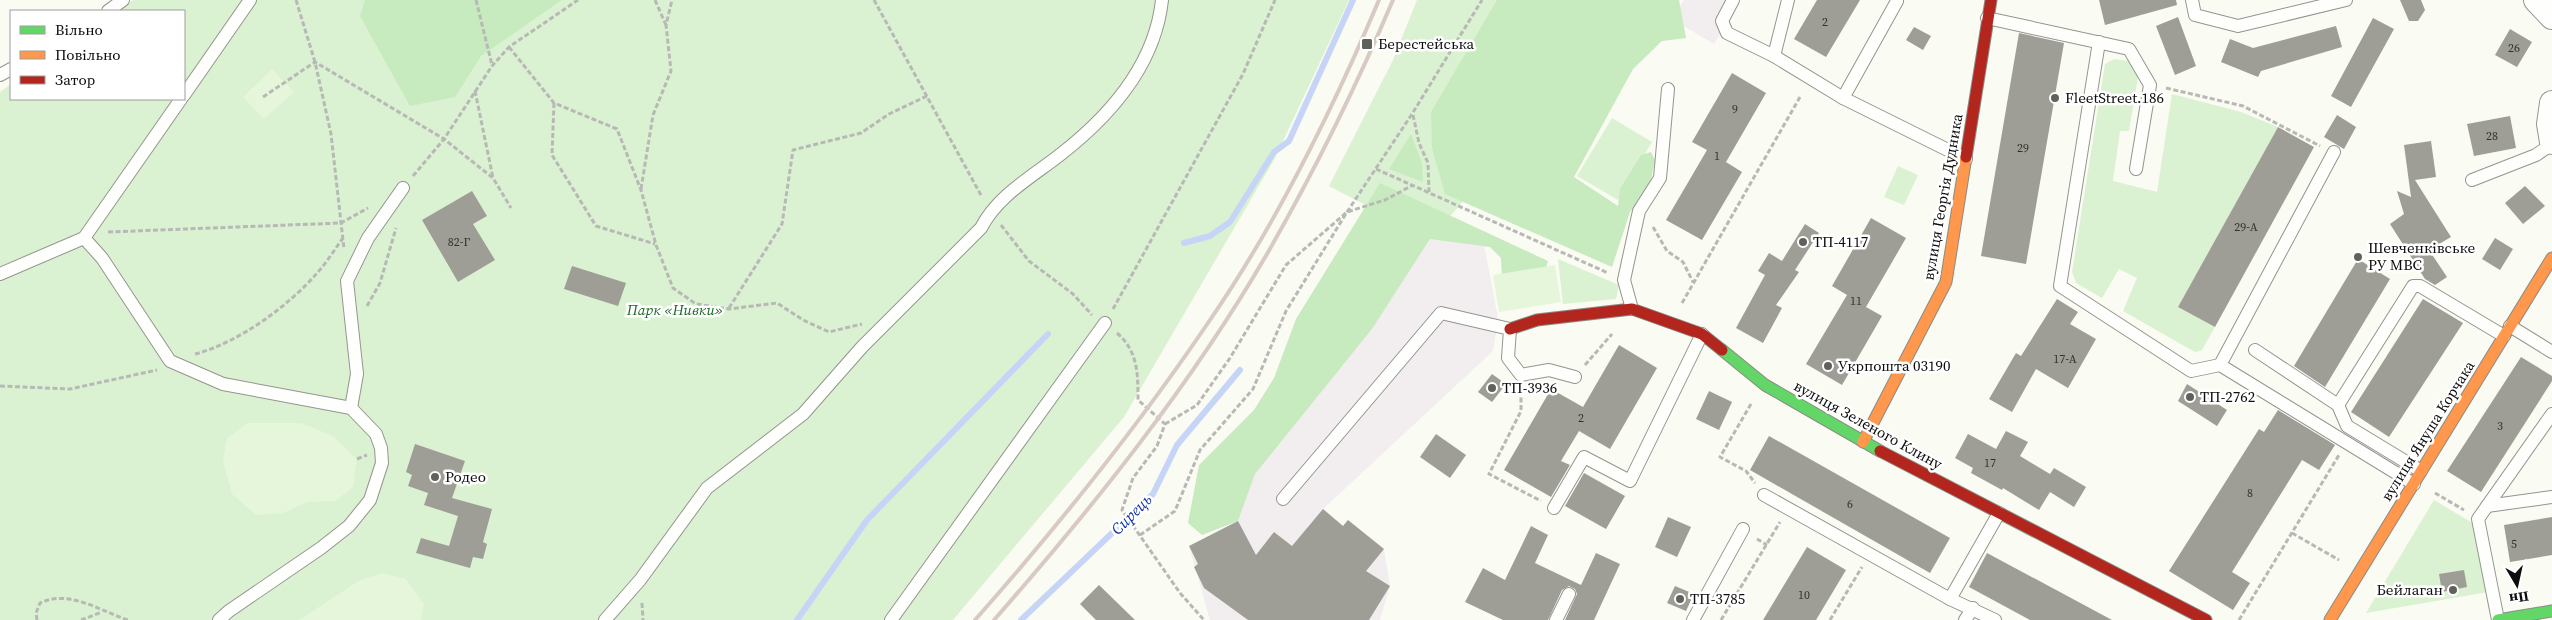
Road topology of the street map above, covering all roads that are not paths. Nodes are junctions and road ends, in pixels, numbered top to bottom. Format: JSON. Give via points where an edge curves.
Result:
{"nodes":[{"id":1,"x":123,"y":0,"type":"edge"},
{"id":2,"x":250,"y":0,"type":"edge"},
{"id":3,"x":1162,"y":0,"type":"edge"},
{"id":4,"x":1733,"y":0,"type":"edge"},
{"id":5,"x":1788,"y":0,"type":"edge"},
{"id":6,"x":1991,"y":0,"type":"edge"},
{"id":7,"x":2192,"y":0,"type":"edge"},
{"id":8,"x":2346,"y":0,"type":"edge"},
{"id":9,"x":2536,"y":0,"type":"edge"},
{"id":10,"x":1897,"y":1,"type":"edge"},
{"id":11,"x":109,"y":10,"type":"edge"},
{"id":12,"x":1987,"y":18,"type":"junction"},
{"id":13,"x":2552,"y":18,"type":"edge"},
{"id":14,"x":2099,"y":42,"type":"junction"},
{"id":15,"x":1774,"y":56,"type":"junction"},
{"id":16,"x":1668,"y":89,"type":"dead end"},
{"id":17,"x":185,"y":94,"type":"edge"},
{"id":18,"x":1843,"y":98,"type":"junction"},
{"id":19,"x":180,"y":100,"type":"edge"},
{"id":20,"x":2552,"y":103,"type":"edge"},
{"id":21,"x":2552,"y":143,"type":"edge"},
{"id":22,"x":2334,"y":152,"type":"road end"},
{"id":23,"x":1966,"y":159,"type":"junction"},
{"id":24,"x":2136,"y":169,"type":"dead end"},
{"id":25,"x":2472,"y":180,"type":"dead end"},
{"id":26,"x":403,"y":188,"type":"road end"},
{"id":27,"x":84,"y":238,"type":"junction"},
{"id":28,"x":2552,"y":258,"type":"edge"},
{"id":29,"x":0,"y":274,"type":"edge"},
{"id":30,"x":1632,"y":309,"type":"junction"},
{"id":31,"x":1105,"y":324,"type":"road end"},
{"id":32,"x":1510,"y":329,"type":"junction"},
{"id":33,"x":2507,"y":331,"type":"junction"},
{"id":34,"x":1702,"y":334,"type":"junction"},
{"id":35,"x":2255,"y":350,"type":"dead end"},
{"id":36,"x":2552,"y":352,"type":"edge"},
{"id":37,"x":2220,"y":365,"type":"junction"},
{"id":38,"x":1575,"y":377,"type":"road end"},
{"id":39,"x":2338,"y":405,"type":"junction"},
{"id":40,"x":351,"y":408,"type":"junction"},
{"id":41,"x":2552,"y":414,"type":"edge"},
{"id":42,"x":1863,"y":442,"type":"junction"},
{"id":43,"x":2421,"y":471,"type":"junction"},
{"id":44,"x":2414,"y":484,"type":"junction"},
{"id":45,"x":1764,"y":495,"type":"dead end"},
{"id":46,"x":2552,"y":496,"type":"edge"},
{"id":47,"x":1283,"y":499,"type":"dead end"},
{"id":48,"x":2487,"y":506,"type":"junction"},
{"id":49,"x":1554,"y":508,"type":"road end"},
{"id":50,"x":1999,"y":513,"type":"junction"},
{"id":51,"x":1743,"y":529,"type":"dead end"},
{"id":52,"x":1569,"y":594,"type":"dead end"},
{"id":53,"x":1950,"y":599,"type":"junction"},
{"id":54,"x":1973,"y":608,"type":"junction"},
{"id":55,"x":2552,"y":611,"type":"edge"},
{"id":56,"x":219,"y":620,"type":"edge"},
{"id":57,"x":605,"y":620,"type":"edge"},
{"id":58,"x":891,"y":620,"type":"edge"},
{"id":59,"x":1556,"y":620,"type":"edge"},
{"id":60,"x":1693,"y":620,"type":"edge"},
{"id":61,"x":1965,"y":620,"type":"edge"},
{"id":62,"x":1995,"y":620,"type":"edge"},
{"id":63,"x":2206,"y":620,"type":"edge"},
{"id":64,"x":2330,"y":620,"type":"edge"},
{"id":65,"x":2498,"y":620,"type":"edge"}],
"edges":[{"from":1,"to":11,"type":"lane"},
{"from":2,"to":17,"type":"lane"},
{"from":3,"to":57,"type":"lane","via":[[1160,22],[1137,77],[1104,115],[1062,154],[1018,185],[990,211],[981,228],[892,317],[803,414],[708,488],[640,580]]},
{"from":4,"to":15,"type":"lane","via":[[1722,21],[1727,33]]},
{"from":5,"to":15,"type":"lane"},
{"from":6,"to":12,"type":"street","name":"вулиця Георгія Дудника"},
{"from":7,"to":8,"type":"lane","via":[[2195,15],[2238,26]]},
{"from":9,"to":13,"type":"street"},
{"from":10,"to":18,"type":"lane"},
{"from":12,"to":14,"type":"lane"},
{"from":12,"to":23,"type":"street","name":"вулиця Георгія Дудника"},
{"from":14,"to":24,"type":"lane","via":[[2130,49],[2150,85]]},
{"from":14,"to":37,"type":"lane","via":[[2060,286],[2191,371]]},
{"from":15,"to":18,"type":"lane"},
{"from":16,"to":30,"type":"lane","via":[[1660,178],[1639,211],[1624,280]]},
{"from":18,"to":23,"type":"lane"},
{"from":19,"to":27,"type":"lane"},
{"from":20,"to":21,"type":"street","via":[[2549,124]]},
{"from":21,"to":25,"type":"lane","via":[[2536,155]]},
{"from":22,"to":37,"type":"lane"},
{"from":23,"to":42,"type":"street","name":"вулиця Георгія Дудника","via":[[1946,282]]},
{"from":26,"to":40,"type":"lane","via":[[368,238],[347,281],[357,374]]},
{"from":27,"to":29,"type":"lane"},
{"from":27,"to":40,"type":"lane","via":[[102,258],[170,361],[223,384]]},
{"from":28,"to":33,"type":"street","name":"вулиця Януша Корчака"},
{"from":30,"to":32,"type":"street","name":"вулиця Зеленого Клину","via":[[1537,320]]},
{"from":30,"to":34,"type":"street","name":"вулиця Зеленого Клину"},
{"from":31,"to":58,"type":"lane"},
{"from":32,"to":38,"type":"lane","via":[[1508,358],[1521,375],[1548,370]]},
{"from":32,"to":47,"type":"lane","via":[[1441,313]]},
{"from":33,"to":36,"type":"lane"},
{"from":33,"to":39,"type":"lane","via":[[2420,286],[2412,286]]},
{"from":33,"to":43,"type":"street","name":"вулиця Януша Корчака"},
{"from":34,"to":42,"type":"street","name":"вулиця Зеленого Клину","via":[[1766,385]]},
{"from":34,"to":49,"type":"lane","via":[[1630,481],[1584,457]]},
{"from":35,"to":39,"type":"lane"},
{"from":37,"to":44,"type":"lane"},
{"from":39,"to":43,"type":"lane","via":[[2347,426]]},
{"from":40,"to":56,"type":"lane","via":[[376,434],[381,448],[382,464],[370,500],[349,526]]},
{"from":41,"to":48,"type":"lane"},
{"from":42,"to":50,"type":"street","name":"вулиця Зеленого Клину"},
{"from":43,"to":44,"type":"street","name":"вулиця Януша Корчака"},
{"from":44,"to":64,"type":"street","name":"вулиця Януша Корчака"},
{"from":45,"to":53,"type":"lane"},
{"from":46,"to":48,"type":"lane"},
{"from":48,"to":65,"type":"lane","via":[[2478,519]]},
{"from":50,"to":53,"type":"lane"},
{"from":50,"to":63,"type":"street","name":"вулиця Зеленого Клину"},
{"from":51,"to":60,"type":"lane"},
{"from":52,"to":59,"type":"lane"},
{"from":53,"to":54,"type":"lane"},
{"from":54,"to":61,"type":"lane"},
{"from":54,"to":62,"type":"lane"},
{"from":55,"to":65,"type":"street"}]}
